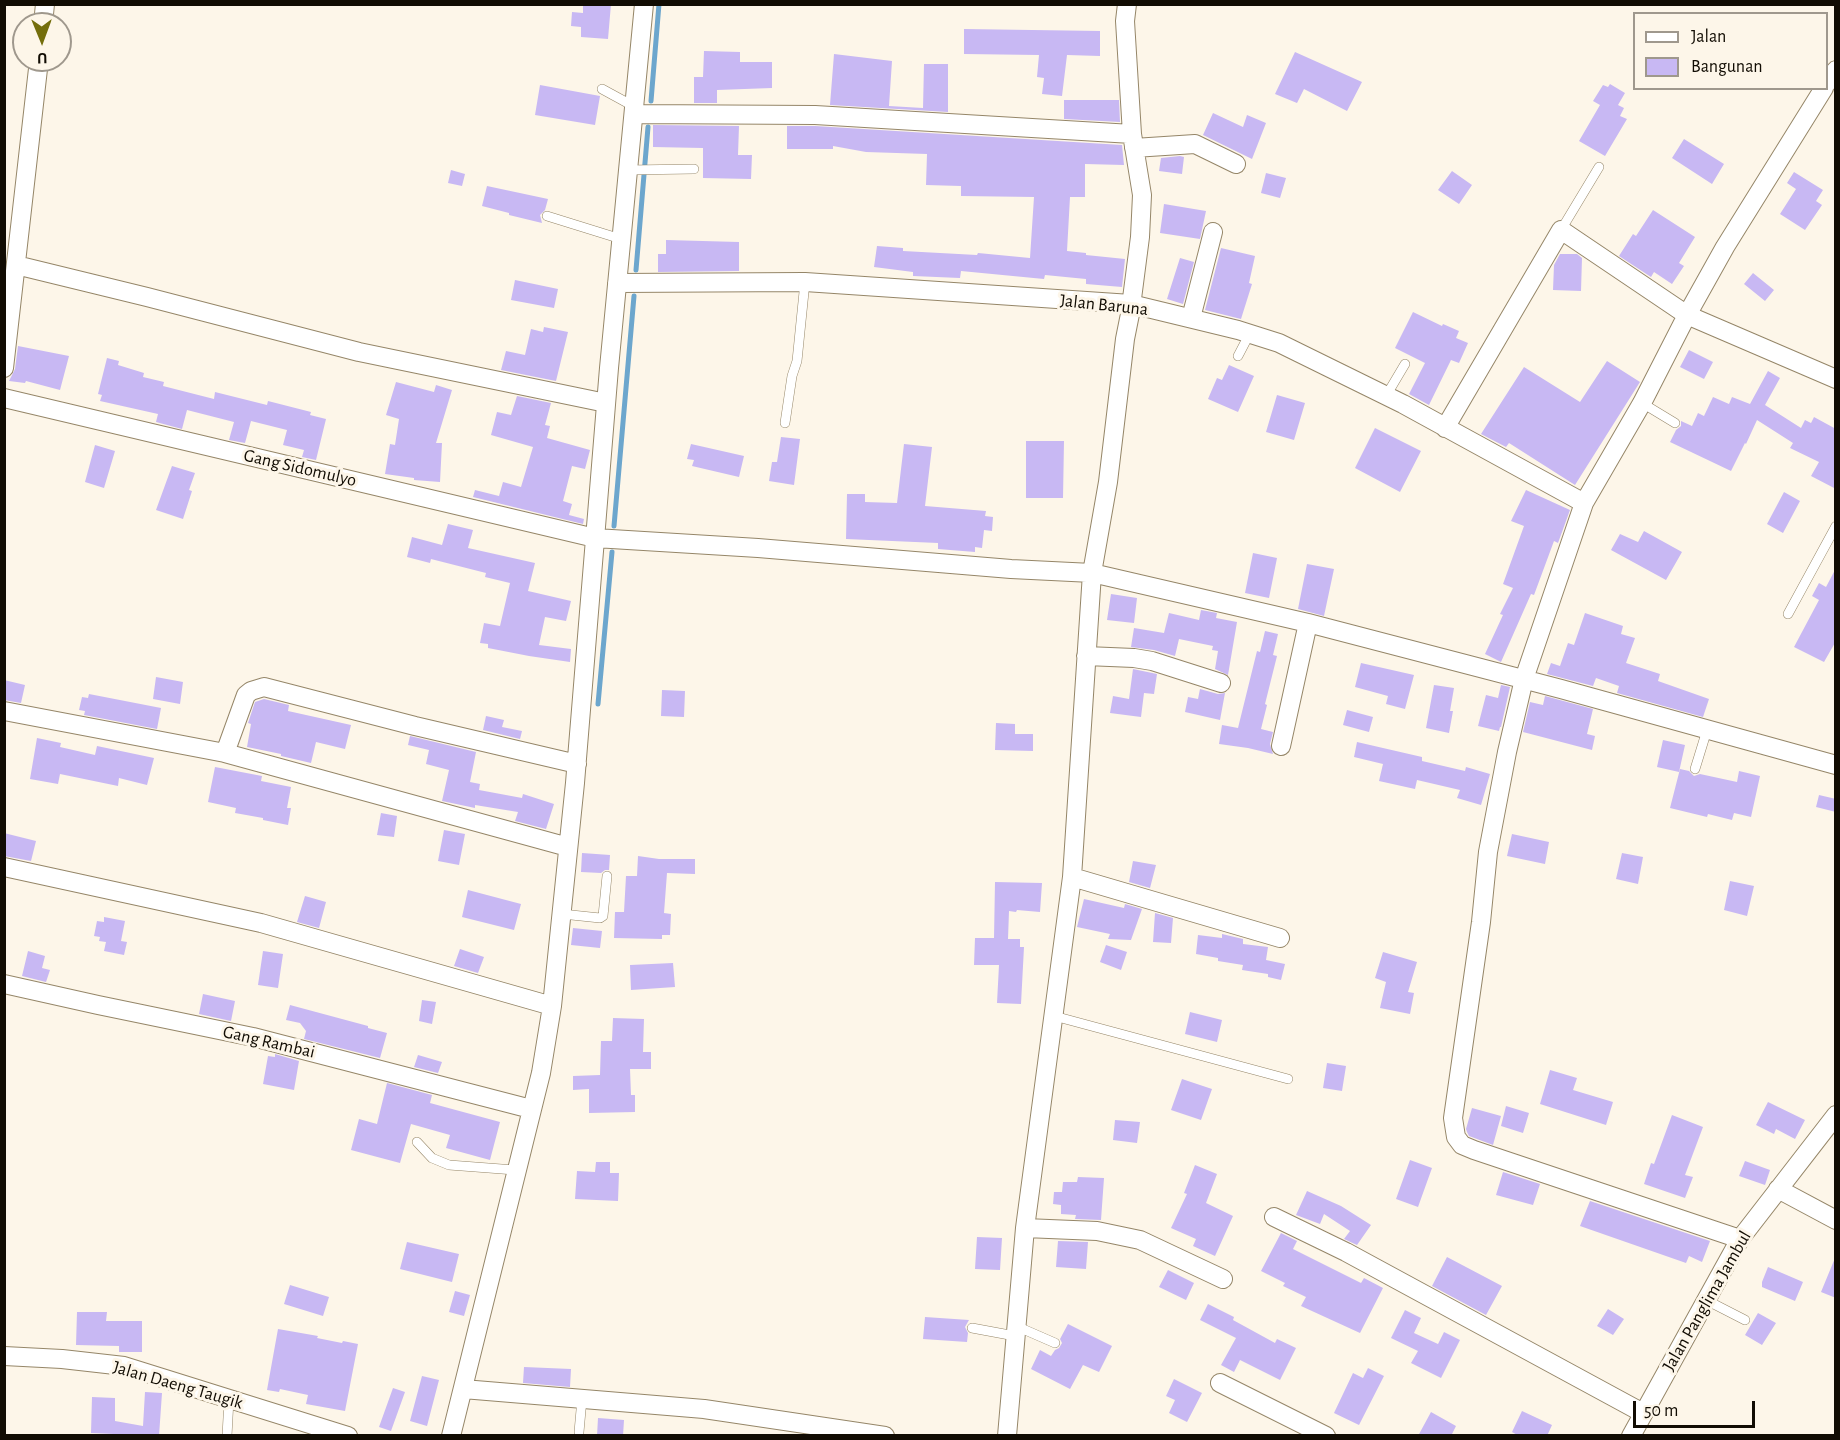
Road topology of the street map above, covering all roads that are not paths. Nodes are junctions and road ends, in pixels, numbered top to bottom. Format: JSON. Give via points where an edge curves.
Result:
{"nodes":[{"id":1,"x":645,"y":4,"type":"edge"},
{"id":2,"x":1127,"y":4,"type":"edge"},
{"id":3,"x":38,"y":72,"type":"edge"},
{"id":4,"x":602,"y":89,"type":"dead end"},
{"id":5,"x":1823,"y":90,"type":"edge"},
{"id":6,"x":635,"y":111,"type":"junction"},
{"id":7,"x":1133,"y":141,"type":"junction"},
{"id":8,"x":1236,"y":164,"type":"dead end"},
{"id":9,"x":1599,"y":167,"type":"dead end"},
{"id":10,"x":694,"y":169,"type":"dead end"},
{"id":11,"x":634,"y":170,"type":"junction"},
{"id":12,"x":547,"y":216,"type":"dead end"},
{"id":13,"x":1561,"y":230,"type":"junction"},
{"id":14,"x":1213,"y":232,"type":"dead end"},
{"id":15,"x":621,"y":239,"type":"junction"},
{"id":16,"x":16,"y":266,"type":"junction"},
{"id":17,"x":805,"y":282,"type":"junction"},
{"id":18,"x":617,"y":283,"type":"junction"},
{"id":19,"x":1131,"y":304,"type":"junction"},
{"id":20,"x":1687,"y":315,"type":"junction"},
{"id":21,"x":1191,"y":318,"type":"junction"},
{"id":22,"x":1250,"y":333,"type":"junction"},
{"id":23,"x":1238,"y":356,"type":"dead end"},
{"id":24,"x":1405,"y":364,"type":"dead end"},
{"id":25,"x":4,"y":368,"type":"edge"},
{"id":26,"x":1836,"y":379,"type":"edge"},
{"id":27,"x":1386,"y":396,"type":"junction"},
{"id":28,"x":4,"y":398,"type":"edge"},
{"id":29,"x":606,"y":403,"type":"junction"},
{"id":30,"x":1642,"y":403,"type":"junction"},
{"id":31,"x":785,"y":423,"type":"dead end"},
{"id":32,"x":1675,"y":423,"type":"dead end"},
{"id":33,"x":1445,"y":428,"type":"junction"},
{"id":34,"x":1584,"y":503,"type":"junction"},
{"id":35,"x":1836,"y":526,"type":"edge"},
{"id":36,"x":595,"y":538,"type":"junction"},
{"id":37,"x":1092,"y":573,"type":"junction"},
{"id":38,"x":1788,"y":615,"type":"dead end"},
{"id":39,"x":1308,"y":623,"type":"junction"},
{"id":40,"x":1086,"y":656,"type":"junction"},
{"id":41,"x":1524,"y":680,"type":"junction"},
{"id":42,"x":1221,"y":683,"type":"dead end"},
{"id":43,"x":4,"y":711,"type":"edge"},
{"id":44,"x":1707,"y":730,"type":"junction"},
{"id":45,"x":1281,"y":746,"type":"dead end"},
{"id":46,"x":225,"y":753,"type":"junction"},
{"id":47,"x":577,"y":764,"type":"junction"},
{"id":48,"x":1836,"y":765,"type":"edge"},
{"id":49,"x":1695,"y":769,"type":"dead end"},
{"id":50,"x":568,"y":847,"type":"junction"},
{"id":51,"x":4,"y":867,"type":"edge"},
{"id":52,"x":607,"y":876,"type":"dead end"},
{"id":53,"x":1072,"y":877,"type":"junction"},
{"id":54,"x":562,"y":914,"type":"junction"},
{"id":55,"x":1280,"y":938,"type":"dead end"},
{"id":56,"x":4,"y":984,"type":"edge"},
{"id":57,"x":552,"y":1005,"type":"junction"},
{"id":58,"x":1054,"y":1016,"type":"junction"},
{"id":59,"x":1288,"y":1079,"type":"dead end"},
{"id":60,"x":531,"y":1109,"type":"junction"},
{"id":61,"x":1836,"y":1115,"type":"edge"},
{"id":62,"x":417,"y":1142,"type":"dead end"},
{"id":63,"x":515,"y":1170,"type":"junction"},
{"id":64,"x":1778,"y":1189,"type":"junction"},
{"id":65,"x":1274,"y":1217,"type":"dead end"},
{"id":66,"x":1836,"y":1220,"type":"edge"},
{"id":67,"x":1025,"y":1228,"type":"junction"},
{"id":68,"x":1740,"y":1239,"type":"junction"},
{"id":69,"x":1223,"y":1279,"type":"dead end"},
{"id":70,"x":1706,"y":1300,"type":"junction"},
{"id":71,"x":1745,"y":1320,"type":"dead end"},
{"id":72,"x":972,"y":1328,"type":"dead end"},
{"id":73,"x":1016,"y":1331,"type":"junction"},
{"id":74,"x":1056,"y":1343,"type":"dead end"},
{"id":75,"x":4,"y":1356,"type":"edge"},
{"id":76,"x":1220,"y":1383,"type":"dead end"},
{"id":77,"x":462,"y":1389,"type":"junction"},
{"id":78,"x":229,"y":1399,"type":"junction"},
{"id":79,"x":582,"y":1399,"type":"junction"},
{"id":80,"x":1643,"y":1413,"type":"junction"},
{"id":81,"x":579,"y":1432,"type":"dead end"},
{"id":82,"x":227,"y":1436,"type":"edge"},
{"id":83,"x":348,"y":1436,"type":"edge"},
{"id":84,"x":451,"y":1436,"type":"edge"},
{"id":85,"x":885,"y":1436,"type":"edge"},
{"id":86,"x":1007,"y":1436,"type":"edge"},
{"id":87,"x":1326,"y":1436,"type":"edge"},
{"id":88,"x":1631,"y":1436,"type":"edge"}],
"edges":[{"from":1,"to":6,"type":"street"},
{"from":2,"to":7,"type":"street"},
{"from":3,"to":16,"type":"street"},
{"from":4,"to":6,"type":"lane"},
{"from":5,"to":20,"type":"street"},
{"from":6,"to":7,"type":"street","via":[[815,115]]},
{"from":6,"to":11,"type":"street"},
{"from":7,"to":8,"type":"street","via":[[1195,144]]},
{"from":7,"to":19,"type":"street","via":[[1142,195]]},
{"from":9,"to":13,"type":"lane"},
{"from":10,"to":11,"type":"lane"},
{"from":11,"to":15,"type":"street"},
{"from":12,"to":15,"type":"lane"},
{"from":13,"to":20,"type":"street"},
{"from":13,"to":33,"type":"street"},
{"from":14,"to":21,"type":"street"},
{"from":15,"to":18,"type":"street"},
{"from":16,"to":25,"type":"street"},
{"from":16,"to":29,"type":"street","via":[[359,352]]},
{"from":17,"to":18,"type":"street","name":"Jalan Baruna"},
{"from":17,"to":19,"type":"street","name":"Jalan Baruna"},
{"from":17,"to":31,"type":"lane","via":[[797,361]]},
{"from":18,"to":29,"type":"street"},
{"from":19,"to":21,"type":"street","name":"Jalan Baruna"},
{"from":19,"to":37,"type":"street"},
{"from":20,"to":26,"type":"street"},
{"from":20,"to":30,"type":"street"},
{"from":21,"to":22,"type":"street","name":"Jalan Baruna"},
{"from":22,"to":23,"type":"lane"},
{"from":22,"to":27,"type":"street","name":"Jalan Baruna","via":[[1287,346]]},
{"from":24,"to":27,"type":"lane"},
{"from":27,"to":33,"type":"street","name":"Jalan Baruna"},
{"from":28,"to":36,"type":"street","name":"Gang Sidomulyo"},
{"from":29,"to":36,"type":"street"},
{"from":30,"to":32,"type":"lane"},
{"from":30,"to":34,"type":"street"},
{"from":33,"to":34,"type":"street","name":"Jalan Baruna"},
{"from":34,"to":41,"type":"street"},
{"from":35,"to":38,"type":"lane"},
{"from":36,"to":37,"type":"street","name":"Gang Sidomulyo"},
{"from":36,"to":47,"type":"street"},
{"from":37,"to":39,"type":"street","name":"Gang Sidomulyo"},
{"from":37,"to":40,"type":"street"},
{"from":39,"to":41,"type":"street","name":"Gang Sidomulyo"},
{"from":39,"to":45,"type":"street"},
{"from":40,"to":42,"type":"street","via":[[1152,661]]},
{"from":40,"to":53,"type":"street"},
{"from":41,"to":44,"type":"street","name":"Gang Sidomulyo"},
{"from":41,"to":68,"type":"street","via":[[1488,852],[1453,1118],[1456,1137],[1474,1150]]},
{"from":43,"to":46,"type":"street"},
{"from":44,"to":48,"type":"street","name":"Gang Sidomulyo"},
{"from":44,"to":49,"type":"lane"},
{"from":46,"to":47,"type":"street","via":[[246,695],[264,687]]},
{"from":46,"to":50,"type":"street"},
{"from":47,"to":50,"type":"street"},
{"from":50,"to":54,"type":"street"},
{"from":51,"to":57,"type":"street","via":[[261,923]]},
{"from":52,"to":54,"type":"lane","via":[[603,916]]},
{"from":53,"to":55,"type":"street"},
{"from":53,"to":58,"type":"street"},
{"from":54,"to":57,"type":"street"},
{"from":56,"to":60,"type":"street","name":"Gang Rambai","via":[[253,1037]]},
{"from":57,"to":60,"type":"street"},
{"from":58,"to":59,"type":"lane"},
{"from":58,"to":67,"type":"street"},
{"from":60,"to":63,"type":"street"},
{"from":61,"to":64,"type":"street","name":"Jalan Panglima Jambul"},
{"from":62,"to":63,"type":"lane","via":[[432,1158],[449,1165]]},
{"from":63,"to":77,"type":"street"},
{"from":64,"to":66,"type":"street"},
{"from":64,"to":68,"type":"street","name":"Jalan Panglima Jambul"},
{"from":65,"to":80,"type":"street"},
{"from":67,"to":69,"type":"street","via":[[1097,1232],[1140,1240]]},
{"from":67,"to":73,"type":"street"},
{"from":68,"to":70,"type":"street","name":"Jalan Panglima Jambul"},
{"from":70,"to":71,"type":"lane"},
{"from":70,"to":80,"type":"street","name":"Jalan Panglima Jambul"},
{"from":72,"to":73,"type":"lane"},
{"from":73,"to":74,"type":"lane"},
{"from":73,"to":86,"type":"street"},
{"from":75,"to":78,"type":"street","name":"Jalan Daeng Taugik","via":[[124,1366]]},
{"from":76,"to":87,"type":"street"},
{"from":77,"to":79,"type":"street"},
{"from":77,"to":84,"type":"street"},
{"from":78,"to":82,"type":"lane"},
{"from":78,"to":83,"type":"street","name":"Jalan Daeng Taugik"},
{"from":79,"to":81,"type":"lane"},
{"from":79,"to":85,"type":"street","via":[[704,1409]]},
{"from":80,"to":88,"type":"street","name":"Jalan Panglima Jambul"}]}
